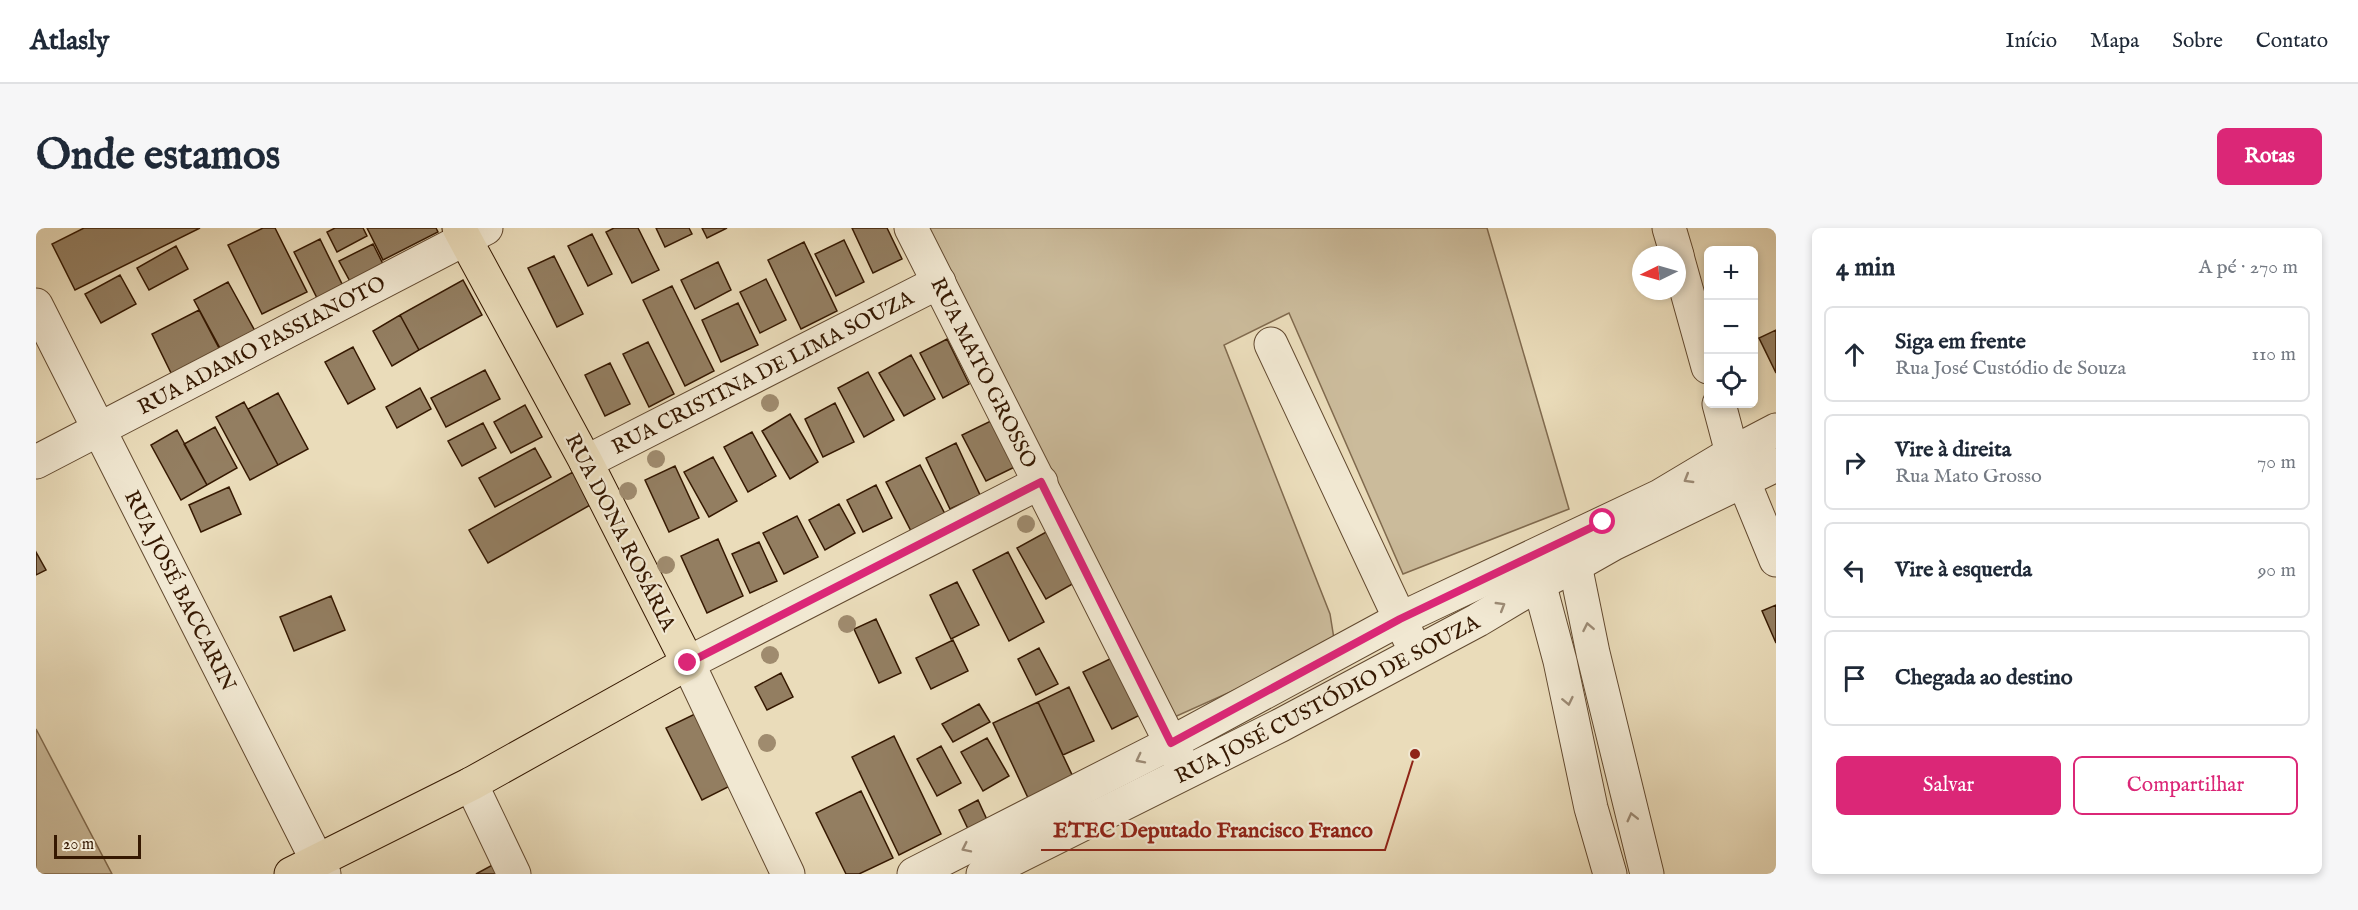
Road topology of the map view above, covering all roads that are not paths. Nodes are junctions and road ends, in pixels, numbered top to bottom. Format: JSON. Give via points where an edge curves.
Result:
{"nodes":[{"id":1,"x":911,"y":228,"type":"edge"},
{"id":2,"x":1669,"y":228,"type":"edge"},
{"id":3,"x":470,"y":232,"type":"edge"},
{"id":4,"x":1674,"y":246,"type":"edge"},
{"id":5,"x":939,"y":282,"type":"junction"},
{"id":6,"x":1686,"y":288,"type":"edge"},
{"id":7,"x":36,"y":305,"type":"edge"},
{"id":8,"x":1271,"y":344,"type":"dead end"},
{"id":9,"x":1704,"y":354,"type":"edge"},
{"id":10,"x":1720,"y":408,"type":"edge"},
{"id":11,"x":98,"y":429,"type":"junction"},
{"id":12,"x":1776,"y":430,"type":"edge"},
{"id":13,"x":36,"y":462,"type":"edge"},
{"id":14,"x":586,"y":462,"type":"junction"},
{"id":15,"x":1776,"y":465,"type":"edge"},
{"id":16,"x":1738,"y":468,"type":"junction"},
{"id":17,"x":1041,"y":482,"type":"junction"},
{"id":18,"x":1573,"y":552,"type":"junction"},
{"id":19,"x":1776,"y":560,"type":"edge"},
{"id":20,"x":1535,"y":569,"type":"junction"},
{"id":21,"x":1400,"y":619,"type":"junction"},
{"id":22,"x":1416,"y":652,"type":"junction"},
{"id":23,"x":688,"y":663,"type":"junction"},
{"id":24,"x":1171,"y":743,"type":"junction"},
{"id":25,"x":1186,"y":774,"type":"junction"},
{"id":26,"x":471,"y":784,"type":"junction"},
{"id":27,"x":311,"y":870,"type":"edge"},
{"id":28,"x":514,"y":874,"type":"edge"},
{"id":29,"x":788,"y":874,"type":"edge"},
{"id":30,"x":915,"y":874,"type":"edge"},
{"id":31,"x":983,"y":874,"type":"edge"},
{"id":32,"x":1610,"y":874,"type":"edge"},
{"id":33,"x":1647,"y":874,"type":"edge"}],
"edges":[{"from":1,"to":5,"type":"street","name":"RUA MATO GROSSO"},
{"from":2,"to":4,"type":"street"},
{"from":3,"to":11,"type":"street","name":"RUA ADAMO PASSIANOTO"},
{"from":3,"to":14,"type":"main road","name":"RUA DONA ROSÁRIA"},
{"from":5,"to":14,"type":"street","name":"RUA CRISTINA DE LIMA SOUZA"},
{"from":5,"to":17,"type":"street","name":"RUA MATO GROSSO"},
{"from":6,"to":9,"type":"street"},
{"from":7,"to":11,"type":"street","name":"RUA JOSÉ BACCARIN"},
{"from":8,"to":21,"type":"street"},
{"from":10,"to":16,"type":"street"},
{"from":11,"to":13,"type":"street","name":"RUA ADAMO PASSIANOTO"},
{"from":11,"to":27,"type":"street","name":"RUA JOSÉ BACCARIN"},
{"from":12,"to":16,"type":"street"},
{"from":14,"to":23,"type":"main road","name":"RUA DONA ROSÁRIA"},
{"from":15,"to":16,"type":"street"},
{"from":16,"to":18,"type":"street","name":"RUA JOSÉ CUSTÓDIO DE SOUZA","via":[[1664,507],[1613,544]]},
{"from":16,"to":19,"type":"street"},
{"from":17,"to":23,"type":"street"},
{"from":17,"to":24,"type":"street","name":"RUA MATO GROSSO"},
{"from":18,"to":20,"type":"street","name":"RUA JOSÉ CUSTÓDIO DE SOUZA"},
{"from":33,"to":18,"type":"street","one_way":true,"via":[[1593,653]]},
{"from":20,"to":21,"type":"street","name":"RUA JOSÉ CUSTÓDIO DE SOUZA"},
{"from":22,"to":20,"type":"street","name":"RUA JOSÉ CUSTÓDIO DE SOUZA","one_way":true,"via":[[1478,620]]},
{"from":20,"to":32,"type":"street","one_way":true},
{"from":21,"to":22,"type":"street"},
{"from":21,"to":24,"type":"street","name":"RUA JOSÉ CUSTÓDIO DE SOUZA"},
{"from":22,"to":25,"type":"street","name":"RUA JOSÉ CUSTÓDIO DE SOUZA"},
{"from":23,"to":26,"type":"main road"},
{"from":23,"to":29,"type":"street","name":"RUA DONA ROSÁRIA"},
{"from":24,"to":25,"type":"street","name":"RUA MATO GROSSO"},
{"from":24,"to":30,"type":"street","name":"RUA JOSÉ CUSTÓDIO DE SOUZA","one_way":true},
{"from":25,"to":31,"type":"street","name":"RUA JOSÉ CUSTÓDIO DE SOUZA"},
{"from":26,"to":27,"type":"main road"},
{"from":26,"to":28,"type":"street"}]}
